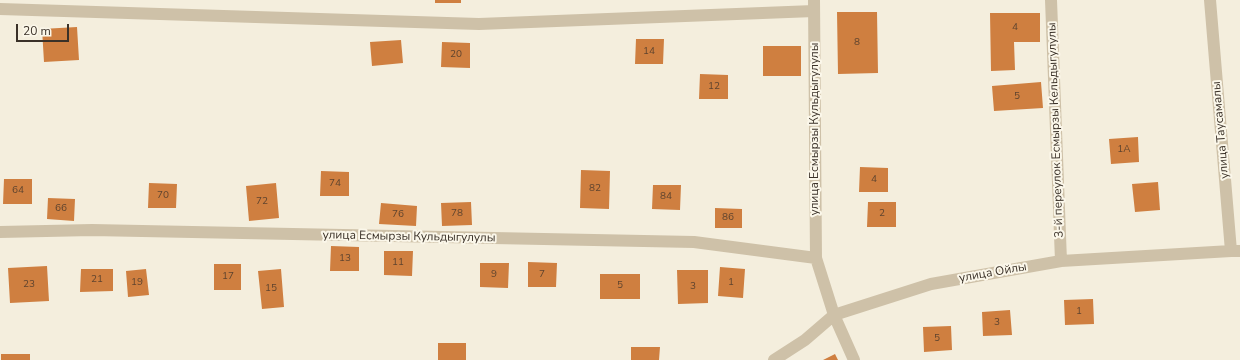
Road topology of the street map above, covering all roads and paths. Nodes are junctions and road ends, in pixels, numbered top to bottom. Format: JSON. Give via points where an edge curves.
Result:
{"nodes":[{"id":1,"x":1051,"y":0,"type":"edge"},
{"id":2,"x":1210,"y":0,"type":"edge"},
{"id":3,"x":814,"y":6,"type":"edge"},
{"id":4,"x":0,"y":9,"type":"edge"},
{"id":5,"x":0,"y":232,"type":"edge"},
{"id":6,"x":1236,"y":251,"type":"edge"},
{"id":7,"x":816,"y":258,"type":"junction"},
{"id":8,"x":1061,"y":261,"type":"junction"},
{"id":9,"x":834,"y":316,"type":"junction"},
{"id":10,"x":774,"y":360,"type":"edge"},
{"id":11,"x":854,"y":360,"type":"edge"}],
"edges":[{"from":1,"to":8,"type":"street","name":"3-й переулок Есмырзы Кельдыгулулы"},
{"from":2,"to":6,"type":"street","name":"улица Таусамалы"},
{"from":3,"to":4,"type":"street","via":[[479,24]]},
{"from":3,"to":7,"type":"street","name":"улица Есмырзы Кульдыгулулы"},
{"from":5,"to":7,"type":"street","name":"улица Есмырзы Кульдыгулулы","via":[[92,230],[694,242]]},
{"from":6,"to":8,"type":"street","name":"улица Ойлы"},
{"from":7,"to":9,"type":"street","name":"улица Есмырзы Кульдыгулулы"},
{"from":8,"to":9,"type":"street","name":"улица Ойлы","via":[[931,284]]},
{"from":9,"to":10,"type":"street","name":"улица Ойлы","via":[[806,340]]},
{"from":9,"to":11,"type":"street","name":"улица Есмырзы Кульдыгулулы"}]}
